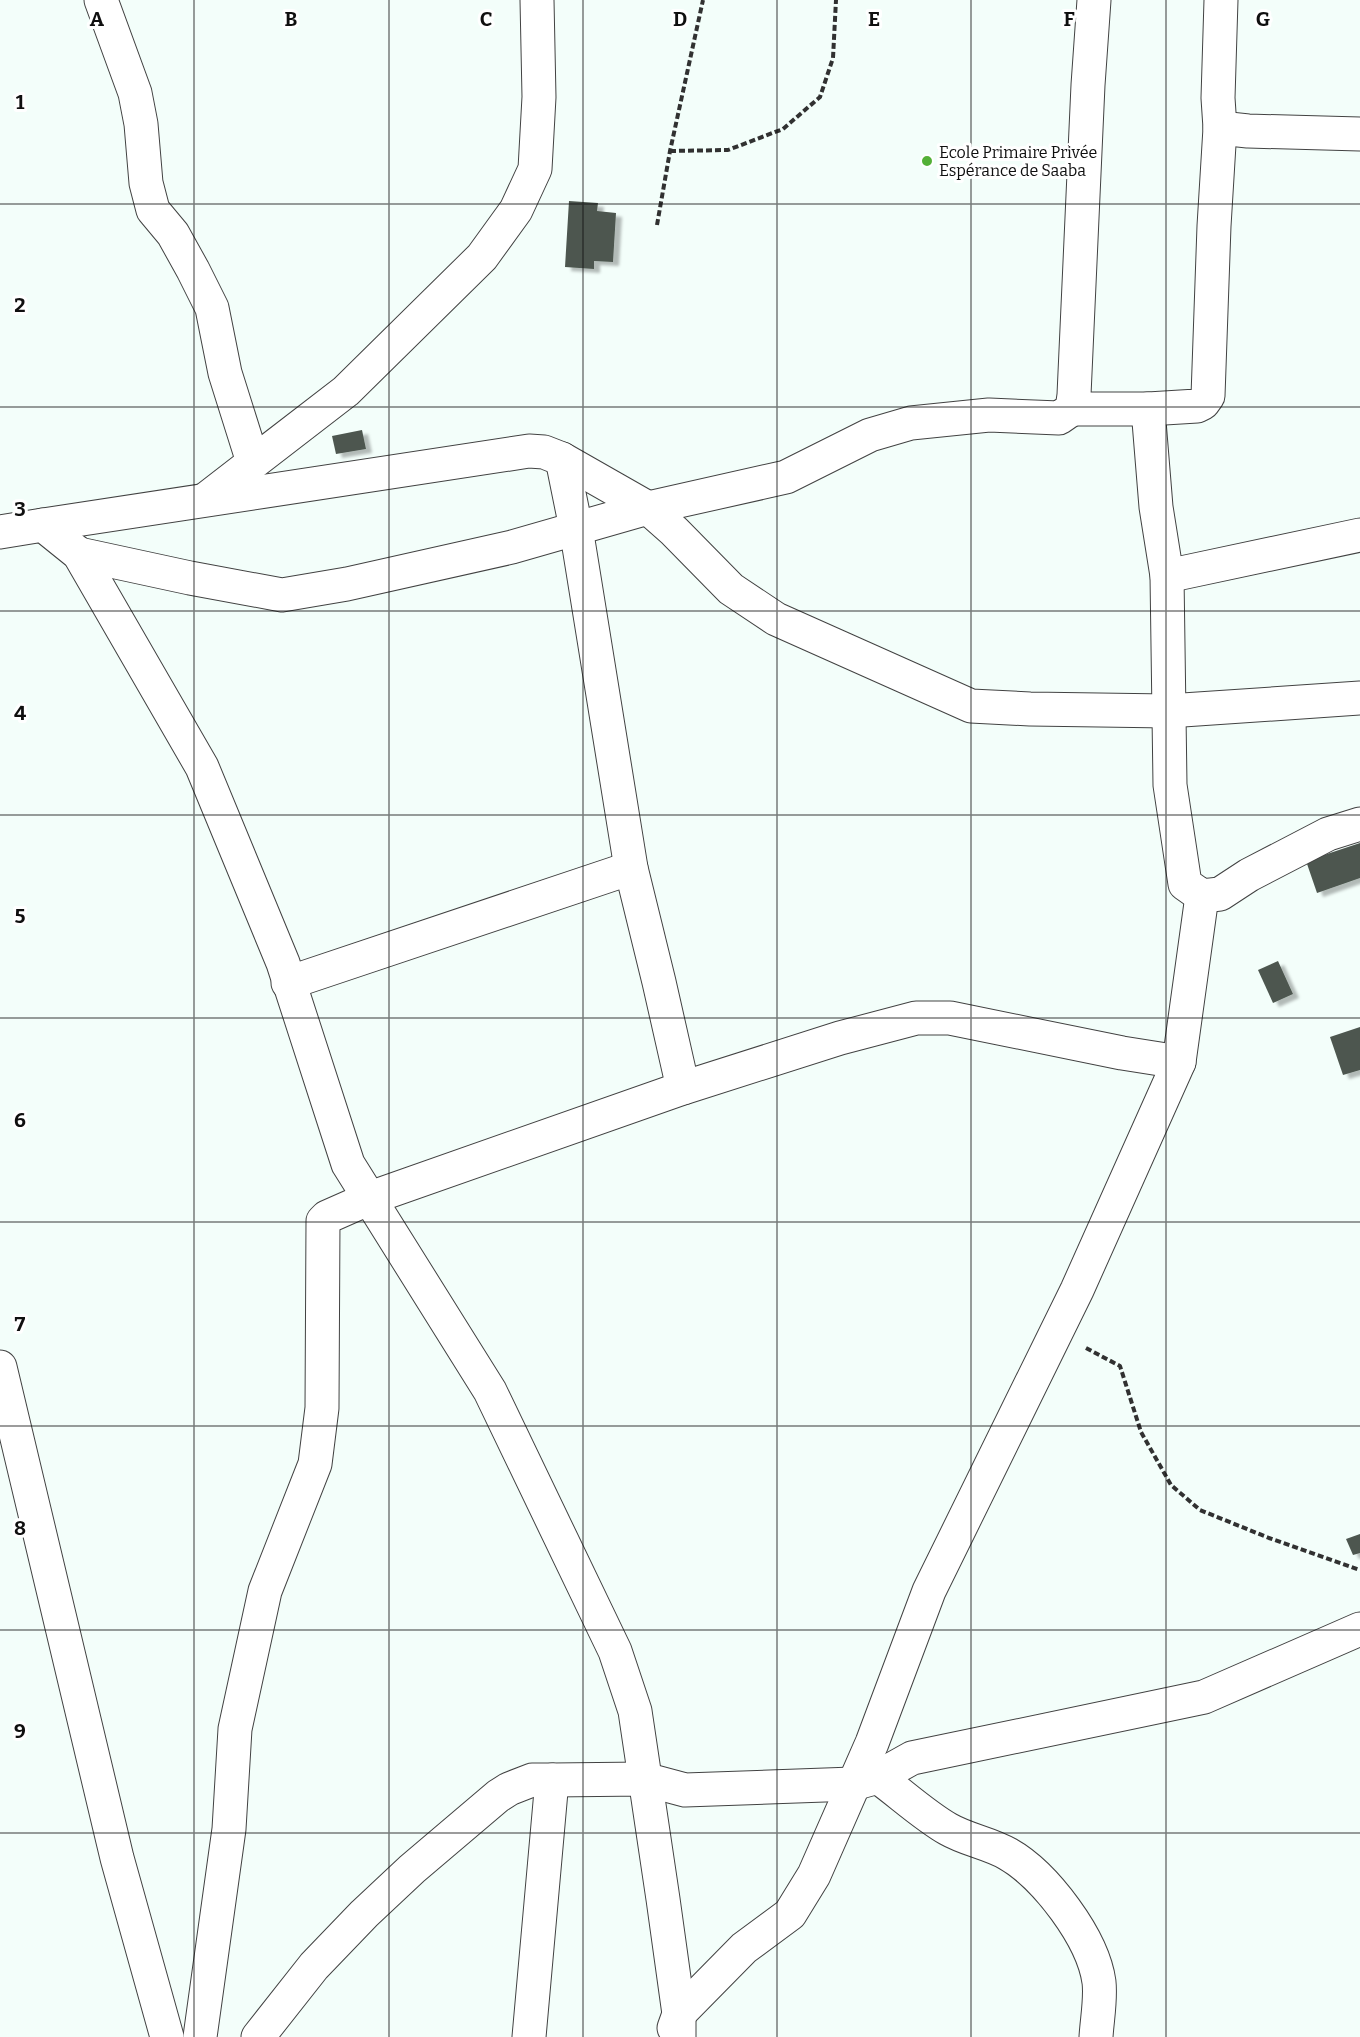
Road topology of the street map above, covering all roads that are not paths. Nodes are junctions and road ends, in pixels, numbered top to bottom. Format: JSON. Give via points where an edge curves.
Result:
{"nodes":[{"id":1,"x":100,"y":0,"type":"edge"},
{"id":2,"x":537,"y":0,"type":"edge"},
{"id":3,"x":1094,"y":0,"type":"edge"},
{"id":4,"x":1221,"y":0,"type":"edge"},
{"id":5,"x":1220,"y":128,"type":"junction"},
{"id":6,"x":1360,"y":134,"type":"edge"},
{"id":7,"x":1072,"y":409,"type":"junction"},
{"id":8,"x":1148,"y":409,"type":"junction"},
{"id":9,"x":562,"y":459,"type":"junction"},
{"id":10,"x":253,"y":462,"type":"junction"},
{"id":11,"x":205,"y":500,"type":"junction"},
{"id":12,"x":648,"y":508,"type":"junction"},
{"id":13,"x":43,"y":525,"type":"junction"},
{"id":14,"x":576,"y":528,"type":"junction"},
{"id":15,"x":0,"y":532,"type":"edge"},
{"id":16,"x":1360,"y":535,"type":"edge"},
{"id":17,"x":80,"y":554,"type":"junction"},
{"id":18,"x":1167,"y":576,"type":"junction"},
{"id":19,"x":1360,"y":698,"type":"edge"},
{"id":20,"x":1168,"y":711,"type":"junction"},
{"id":21,"x":1360,"y":824,"type":"edge"},
{"id":22,"x":631,"y":868,"type":"junction"},
{"id":23,"x":1202,"y":896,"type":"junction"},
{"id":24,"x":288,"y":983,"type":"junction"},
{"id":25,"x":1179,"y":1062,"type":"junction"},
{"id":26,"x":683,"y":1088,"type":"junction"},
{"id":27,"x":370,"y":1198,"type":"junction"},
{"id":28,"x":0,"y":1367,"type":"edge"},
{"id":29,"x":1360,"y":1629,"type":"edge"},
{"id":30,"x":644,"y":1779,"type":"junction"},
{"id":31,"x":552,"y":1780,"type":"junction"},
{"id":32,"x":866,"y":1780,"type":"junction"},
{"id":33,"x":676,"y":2030,"type":"edge"},
{"id":34,"x":167,"y":2037,"type":"edge"},
{"id":35,"x":200,"y":2037,"type":"edge"},
{"id":36,"x":258,"y":2037,"type":"edge"},
{"id":37,"x":530,"y":2037,"type":"edge"},
{"id":38,"x":1096,"y":2037,"type":"edge"}],
"edges":[{"from":1,"to":10,"type":"street","via":[[135,93],[153,210],[173,234],[212,309],[225,373]]},
{"from":2,"to":10,"type":"street","via":[[539,97],[535,169],[516,210],[482,256],[346,391]]},
{"from":3,"to":7,"type":"street"},
{"from":4,"to":5,"type":"street"},
{"from":5,"to":6,"type":"street"},
{"from":5,"to":8,"type":"street","via":[[1208,396],[1197,406]]},
{"from":7,"to":8,"type":"street"},
{"from":7,"to":12,"type":"street","via":[[1059,418],[990,415],[911,423],[870,435],[786,477]]},
{"from":8,"to":18,"type":"street","via":[[1156,507]]},
{"from":9,"to":11,"type":"street","via":[[529,451]]},
{"from":9,"to":12,"type":"street"},
{"from":9,"to":14,"type":"street"},
{"from":10,"to":11,"type":"street"},
{"from":11,"to":13,"type":"street"},
{"from":12,"to":14,"type":"street"},
{"from":12,"to":20,"type":"street","via":[[731,590],[776,619],[971,706]]},
{"from":13,"to":15,"type":"street"},
{"from":13,"to":17,"type":"street"},
{"from":14,"to":17,"type":"street","via":[[512,547],[282,595]]},
{"from":14,"to":22,"type":"street"},
{"from":16,"to":18,"type":"street"},
{"from":17,"to":24,"type":"street","via":[[202,767]]},
{"from":18,"to":20,"type":"street"},
{"from":19,"to":20,"type":"street"},
{"from":20,"to":23,"type":"street","via":[[1170,785],[1179,855],[1185,884]]},
{"from":21,"to":23,"type":"street","via":[[1328,834],[1220,894]]},
{"from":22,"to":24,"type":"street"},
{"from":22,"to":26,"type":"street"},
{"from":23,"to":25,"type":"street"},
{"from":24,"to":27,"type":"street","via":[[348,1164]]},
{"from":25,"to":26,"type":"street","via":[[933,1017],[840,1038]]},
{"from":25,"to":32,"type":"street","via":[[1056,1333],[929,1591],[872,1743]]},
{"from":26,"to":27,"type":"street"},
{"from":27,"to":30,"type":"street","via":[[490,1392],[578,1573],[615,1652],[632,1701]]},
{"from":27,"to":35,"type":"street","via":[[323,1221],[322,1408],[315,1464],[264,1591],[235,1729],[229,1829]]},
{"from":28,"to":34,"type":"street","via":[[117,1858]]},
{"from":29,"to":32,"type":"street","via":[[1204,1696],[912,1758]]},
{"from":30,"to":31,"type":"street"},
{"from":30,"to":32,"type":"street","via":[[685,1790]]},
{"from":30,"to":33,"type":"street"},
{"from":31,"to":36,"type":"street","via":[[532,1780],[498,1796],[412,1869],[314,1966]]},
{"from":31,"to":37,"type":"street"},
{"from":32,"to":33,"type":"street","via":[[790,1914],[744,1948]]},
{"from":32,"to":38,"type":"street","via":[[948,1829],[1014,1857],[1052,1891],[1082,1936],[1099,1982]]}]}
